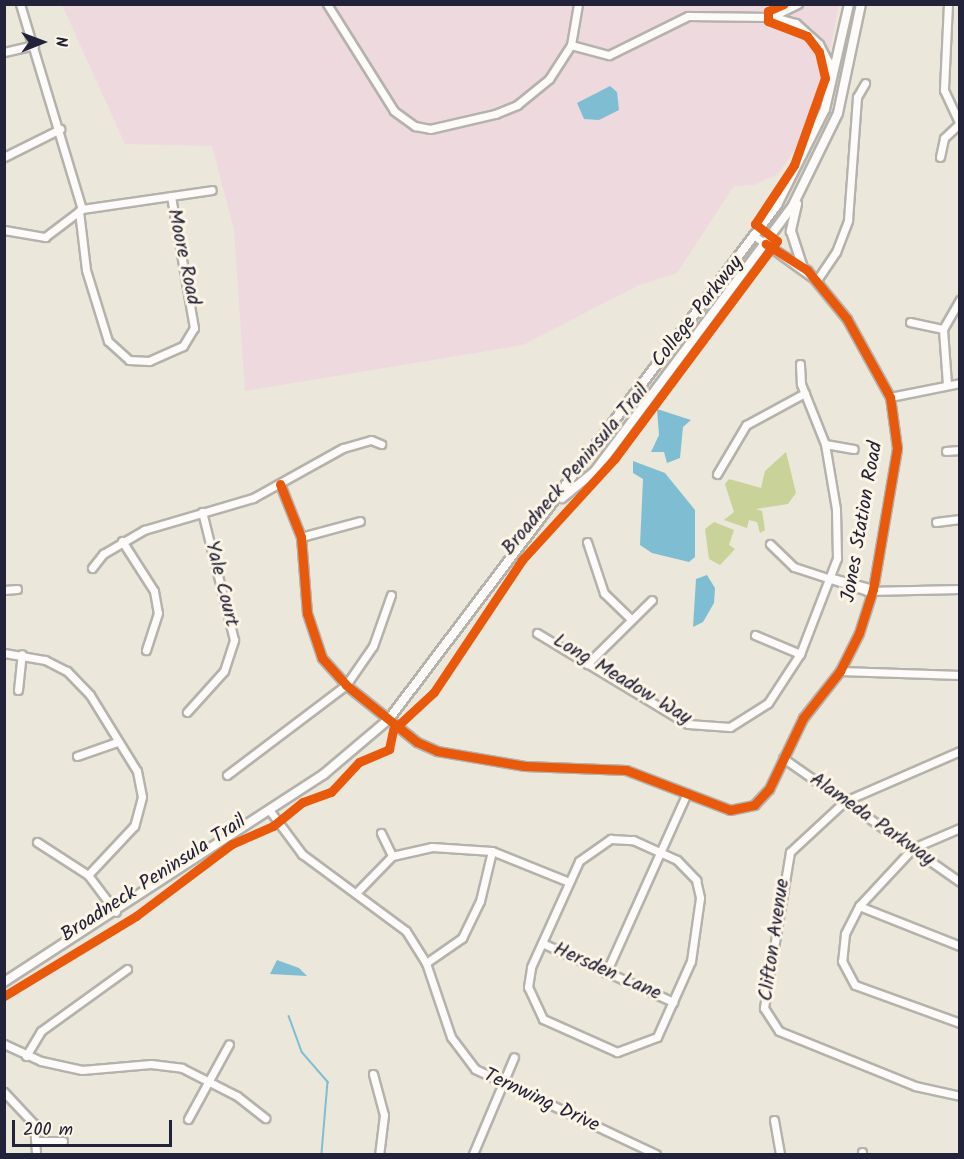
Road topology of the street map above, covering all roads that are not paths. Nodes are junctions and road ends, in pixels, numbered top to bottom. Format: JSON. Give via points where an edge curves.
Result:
{"nodes":[{"id":1,"x":20,"y":4,"type":"edge"},
{"id":2,"x":327,"y":4,"type":"edge"},
{"id":3,"x":578,"y":4,"type":"edge"},
{"id":4,"x":798,"y":4,"type":"edge"},
{"id":5,"x":849,"y":4,"type":"edge"},
{"id":6,"x":861,"y":4,"type":"edge"},
{"id":7,"x":948,"y":4,"type":"edge"},
{"id":8,"x":771,"y":17,"type":"junction"},
{"id":9,"x":34,"y":45,"type":"junction"},
{"id":10,"x":571,"y":45,"type":"junction"},
{"id":11,"x":4,"y":52,"type":"edge"},
{"id":12,"x":865,"y":83,"type":"dead end"},
{"id":13,"x":825,"y":109,"type":"junction"},
{"id":14,"x":959,"y":124,"type":"edge"},
{"id":15,"x":60,"y":129,"type":"junction"},
{"id":16,"x":4,"y":157,"type":"edge"},
{"id":17,"x":940,"y":157,"type":"dead end"},
{"id":18,"x":805,"y":184,"type":"junction"},
{"id":19,"x":212,"y":190,"type":"dead end"},
{"id":20,"x":171,"y":196,"type":"junction"},
{"id":21,"x":80,"y":210,"type":"junction"},
{"id":22,"x":4,"y":230,"type":"edge"},
{"id":23,"x":756,"y":237,"type":"junction"},
{"id":24,"x":765,"y":244,"type":"junction"},
{"id":25,"x":803,"y":267,"type":"junction"},
{"id":26,"x":817,"y":280,"type":"junction"},
{"id":27,"x":960,"y":299,"type":"edge"},
{"id":28,"x":910,"y":322,"type":"dead end"},
{"id":29,"x":943,"y":328,"type":"junction"},
{"id":30,"x":800,"y":364,"type":"dead end"},
{"id":31,"x":960,"y":383,"type":"edge"},
{"id":32,"x":947,"y":384,"type":"junction"},
{"id":33,"x":806,"y":393,"type":"junction"},
{"id":34,"x":890,"y":397,"type":"junction"},
{"id":35,"x":645,"y":402,"type":"junction"},
{"id":36,"x":612,"y":423,"type":"junction"},
{"id":37,"x":381,"y":444,"type":"dead end"},
{"id":38,"x":825,"y":444,"type":"junction"},
{"id":39,"x":854,"y":449,"type":"dead end"},
{"id":40,"x":960,"y":450,"type":"edge"},
{"id":41,"x":946,"y":452,"type":"dead end"},
{"id":42,"x":594,"y":471,"type":"junction"},
{"id":43,"x":717,"y":474,"type":"dead end"},
{"id":44,"x":280,"y":484,"type":"junction"},
{"id":45,"x":555,"y":504,"type":"junction"},
{"id":46,"x":202,"y":512,"type":"junction"},
{"id":47,"x":960,"y":519,"type":"edge"},
{"id":48,"x":360,"y":521,"type":"dead end"},
{"id":49,"x":936,"y":522,"type":"dead end"},
{"id":50,"x":301,"y":537,"type":"junction"},
{"id":51,"x":122,"y":541,"type":"junction"},
{"id":52,"x":587,"y":542,"type":"dead end"},
{"id":53,"x":770,"y":544,"type":"dead end"},
{"id":54,"x":92,"y":568,"type":"dead end"},
{"id":55,"x":831,"y":579,"type":"junction"},
{"id":56,"x":17,"y":589,"type":"dead end"},
{"id":57,"x":873,"y":589,"type":"junction"},
{"id":58,"x":960,"y":589,"type":"edge"},
{"id":59,"x":4,"y":590,"type":"edge"},
{"id":60,"x":391,"y":595,"type":"dead end"},
{"id":61,"x":652,"y":600,"type":"dead end"},
{"id":62,"x":631,"y":619,"type":"junction"},
{"id":63,"x":537,"y":633,"type":"dead end"},
{"id":64,"x":754,"y":635,"type":"dead end"},
{"id":65,"x":146,"y":650,"type":"dead end"},
{"id":66,"x":4,"y":653,"type":"edge"},
{"id":67,"x":22,"y":654,"type":"junction"},
{"id":68,"x":800,"y":654,"type":"junction"},
{"id":69,"x":587,"y":664,"type":"junction"},
{"id":70,"x":840,"y":672,"type":"junction"},
{"id":71,"x":960,"y":675,"type":"edge"},
{"id":72,"x":345,"y":685,"type":"junction"},
{"id":73,"x":18,"y":690,"type":"dead end"},
{"id":74,"x":187,"y":712,"type":"dead end"},
{"id":75,"x":389,"y":719,"type":"junction"},
{"id":76,"x":117,"y":742,"type":"junction"},
{"id":77,"x":960,"y":751,"type":"edge"},
{"id":78,"x":77,"y":756,"type":"dead end"},
{"id":79,"x":783,"y":758,"type":"junction"},
{"id":80,"x":226,"y":775,"type":"dead end"},
{"id":81,"x":687,"y":793,"type":"junction"},
{"id":82,"x":846,"y":801,"type":"junction"},
{"id":83,"x":270,"y":811,"type":"junction"},
{"id":84,"x":960,"y":828,"type":"edge"},
{"id":85,"x":381,"y":833,"type":"dead end"},
{"id":86,"x":38,"y":842,"type":"dead end"},
{"id":87,"x":912,"y":848,"type":"junction"},
{"id":88,"x":492,"y":851,"type":"junction"},
{"id":89,"x":660,"y":852,"type":"junction"},
{"id":90,"x":392,"y":856,"type":"junction"},
{"id":91,"x":88,"y":875,"type":"junction"},
{"id":92,"x":569,"y":882,"type":"junction"},
{"id":93,"x":960,"y":882,"type":"edge"},
{"id":94,"x":358,"y":891,"type":"junction"},
{"id":95,"x":859,"y":906,"type":"junction"},
{"id":96,"x":116,"y":912,"type":"junction"},
{"id":97,"x":542,"y":943,"type":"junction"},
{"id":98,"x":960,"y":946,"type":"edge"},
{"id":99,"x":426,"y":963,"type":"junction"},
{"id":100,"x":127,"y":969,"type":"dead end"},
{"id":101,"x":606,"y":973,"type":"junction"},
{"id":102,"x":4,"y":982,"type":"edge"},
{"id":103,"x":673,"y":1002,"type":"junction"},
{"id":104,"x":960,"y":1023,"type":"edge"},
{"id":105,"x":4,"y":1044,"type":"edge"},
{"id":106,"x":229,"y":1044,"type":"dead end"},
{"id":107,"x":26,"y":1056,"type":"junction"},
{"id":108,"x":514,"y":1057,"type":"dead end"},
{"id":109,"x":373,"y":1074,"type":"dead end"},
{"id":110,"x":209,"y":1080,"type":"junction"},
{"id":111,"x":502,"y":1085,"type":"junction"},
{"id":112,"x":4,"y":1092,"type":"edge"},
{"id":113,"x":960,"y":1096,"type":"edge"},
{"id":114,"x":265,"y":1118,"type":"dead end"},
{"id":115,"x":188,"y":1119,"type":"dead end"},
{"id":116,"x":774,"y":1120,"type":"dead end"},
{"id":117,"x":63,"y":1140,"type":"dead end"},
{"id":118,"x":38,"y":1142,"type":"junction"},
{"id":119,"x":36,"y":1155,"type":"edge"},
{"id":120,"x":379,"y":1155,"type":"edge"},
{"id":121,"x":473,"y":1155,"type":"edge"},
{"id":122,"x":656,"y":1155,"type":"edge"},
{"id":123,"x":780,"y":1155,"type":"edge"}],
"edges":[{"from":1,"to":9,"type":"street","name":"Moore Road"},
{"from":2,"to":10,"type":"street","via":[[364,57],[384,98],[415,126],[447,128],[495,114],[539,88]]},
{"from":3,"to":10,"type":"street"},
{"from":4,"to":8,"type":"street"},
{"from":5,"to":13,"type":"main road","name":"College Parkway"},
{"from":6,"to":18,"type":"main road","name":"College Parkway","via":[[838,113]]},
{"from":7,"to":14,"type":"street","via":[[944,90]]},
{"from":8,"to":10,"type":"street","via":[[688,16],[609,54]]},
{"from":8,"to":13,"type":"main road","via":[[796,24],[819,45],[828,62]]},
{"from":9,"to":11,"type":"street"},
{"from":9,"to":15,"type":"street","name":"Moore Road"},
{"from":12,"to":26,"type":"street","via":[[857,97],[848,219],[836,252]]},
{"from":13,"to":23,"type":"main road","name":"College Parkway","via":[[797,172]]},
{"from":14,"to":17,"type":"street","via":[[944,138]]},
{"from":15,"to":16,"type":"street"},
{"from":15,"to":21,"type":"street","name":"Moore Road"},
{"from":18,"to":24,"type":"main road","name":"College Parkway"},
{"from":18,"to":25,"type":"main road","via":[[791,231]]},
{"from":19,"to":20,"type":"street"},
{"from":20,"to":21,"type":"street"},
{"from":20,"to":21,"type":"street","name":"Moore Road","via":[[194,328],[183,346],[149,361],[129,360],[108,341],[86,270]]},
{"from":21,"to":22,"type":"street","via":[[45,237]]},
{"from":23,"to":24,"type":"street","name":"Jones Station Road"},
{"from":23,"to":36,"type":"main road","name":"College Parkway"},
{"from":24,"to":25,"type":"street","name":"Jones Station Road"},
{"from":24,"to":26,"type":"street","name":"Jones Station Road"},
{"from":24,"to":35,"type":"main road","name":"College Parkway"},
{"from":25,"to":26,"type":"street","name":"Jones Station Road"},
{"from":26,"to":34,"type":"street","name":"Jones Station Road","via":[[847,319]]},
{"from":27,"to":29,"type":"street"},
{"from":28,"to":29,"type":"street"},
{"from":29,"to":32,"type":"street"},
{"from":30,"to":33,"type":"street","name":"Long Meadow Way"},
{"from":31,"to":32,"type":"street"},
{"from":32,"to":34,"type":"street"},
{"from":33,"to":38,"type":"street","name":"Long Meadow Way"},
{"from":33,"to":43,"type":"street","via":[[746,425]]},
{"from":34,"to":57,"type":"street","name":"Jones Station Road","via":[[897,448]]},
{"from":35,"to":36,"type":"main road","via":[[626,422]]},
{"from":35,"to":42,"type":"main road","name":"College Parkway"},
{"from":36,"to":42,"type":"main road","via":[[615,434]]},
{"from":36,"to":45,"type":"main road","name":"College Parkway"},
{"from":37,"to":44,"type":"street","via":[[370,440],[343,448]]},
{"from":38,"to":39,"type":"street"},
{"from":38,"to":55,"type":"street","name":"Long Meadow Way","via":[[838,538]]},
{"from":40,"to":41,"type":"street"},
{"from":42,"to":45,"type":"main road","name":"College Parkway"},
{"from":44,"to":46,"type":"street","via":[[253,498]]},
{"from":44,"to":50,"type":"street","name":"Jones Station Road"},
{"from":45,"to":75,"type":"main road","name":"College Parkway"},
{"from":46,"to":51,"type":"street"},
{"from":46,"to":74,"type":"street","name":"Yale Court","via":[[234,640],[224,671]]},
{"from":47,"to":49,"type":"street"},
{"from":48,"to":50,"type":"street"},
{"from":50,"to":72,"type":"street","name":"Jones Station Road","via":[[312,636]]},
{"from":51,"to":54,"type":"street"},
{"from":51,"to":65,"type":"street","via":[[154,591],[158,613]]},
{"from":52,"to":62,"type":"street","via":[[604,593]]},
{"from":53,"to":55,"type":"street","via":[[782,560]]},
{"from":55,"to":57,"type":"street"},
{"from":55,"to":68,"type":"street","name":"Long Meadow Way"},
{"from":56,"to":59,"type":"street"},
{"from":57,"to":58,"type":"street","via":[[911,594]]},
{"from":57,"to":70,"type":"street","name":"Jones Station Road"},
{"from":60,"to":72,"type":"street","via":[[373,646]]},
{"from":61,"to":62,"type":"street"},
{"from":62,"to":69,"type":"street"},
{"from":63,"to":69,"type":"street","name":"Long Meadow Way","via":[[554,639]]},
{"from":64,"to":68,"type":"street"},
{"from":66,"to":67,"type":"street"},
{"from":67,"to":73,"type":"street"},
{"from":67,"to":76,"type":"street","via":[[67,671],[90,695]]},
{"from":68,"to":69,"type":"street","name":"Long Meadow Way","via":[[756,716],[716,729],[688,724]]},
{"from":70,"to":71,"type":"street"},
{"from":70,"to":79,"type":"street","name":"Jones Station Road","via":[[803,718]]},
{"from":72,"to":75,"type":"street","name":"Jones Station Road"},
{"from":72,"to":80,"type":"street"},
{"from":75,"to":81,"type":"street","name":"Jones Station Road","via":[[437,751],[535,767],[627,770]]},
{"from":75,"to":83,"type":"main road","name":"College Parkway","via":[[361,746]]},
{"from":76,"to":78,"type":"street"},
{"from":76,"to":91,"type":"street","via":[[137,771],[140,810],[124,842]]},
{"from":77,"to":82,"type":"street","name":"Clifton Avenue"},
{"from":79,"to":81,"type":"street","name":"Jones Station Road","via":[[764,795],[747,808],[730,810]]},
{"from":79,"to":82,"type":"street","name":"Alameda Parkway"},
{"from":81,"to":89,"type":"street"},
{"from":82,"to":87,"type":"street","name":"Alameda Parkway"},
{"from":82,"to":113,"type":"street","name":"Clifton Avenue","via":[[790,852],[764,996],[766,1018],[779,1031],[915,1086]]},
{"from":83,"to":94,"type":"street","name":"Ternwing Drive","via":[[302,854]]},
{"from":83,"to":96,"type":"main road","name":"College Parkway"},
{"from":84,"to":87,"type":"street"},
{"from":85,"to":90,"type":"street"},
{"from":86,"to":91,"type":"street"},
{"from":87,"to":93,"type":"street","name":"Alameda Parkway"},
{"from":87,"to":95,"type":"street"},
{"from":88,"to":90,"type":"street","via":[[432,847]]},
{"from":88,"to":92,"type":"street"},
{"from":88,"to":99,"type":"street","via":[[480,901],[462,938]]},
{"from":89,"to":92,"type":"street","via":[[633,840],[611,839],[585,854]]},
{"from":89,"to":101,"type":"street"},
{"from":89,"to":103,"type":"street","via":[[688,869],[700,898],[694,950]]},
{"from":90,"to":94,"type":"street"},
{"from":91,"to":96,"type":"street"},
{"from":92,"to":97,"type":"street"},
{"from":94,"to":99,"type":"street","name":"Ternwing Drive","via":[[406,931]]},
{"from":95,"to":98,"type":"street"},
{"from":95,"to":104,"type":"street","via":[[842,947],[849,979]]},
{"from":96,"to":102,"type":"main road","name":"College Parkway"},
{"from":97,"to":101,"type":"street","name":"Hersden Lane"},
{"from":97,"to":103,"type":"street","via":[[528,987],[533,1005],[556,1028],[616,1052],[640,1047],[657,1037]]},
{"from":99,"to":111,"type":"street","name":"Ternwing Drive","via":[[462,1057]]},
{"from":100,"to":107,"type":"street","via":[[41,1031]]},
{"from":101,"to":103,"type":"street","name":"Hersden Lane"},
{"from":105,"to":107,"type":"street"},
{"from":106,"to":110,"type":"street"},
{"from":107,"to":110,"type":"street","via":[[82,1070],[169,1065]]},
{"from":108,"to":111,"type":"street"},
{"from":109,"to":120,"type":"street","via":[[384,1115]]},
{"from":110,"to":114,"type":"street"},
{"from":110,"to":115,"type":"street"},
{"from":111,"to":121,"type":"street"},
{"from":111,"to":122,"type":"street","name":"Ternwing Drive"},
{"from":112,"to":118,"type":"street","via":[[27,1110]]},
{"from":116,"to":123,"type":"street"},
{"from":117,"to":118,"type":"street"},
{"from":118,"to":119,"type":"street"}]}
